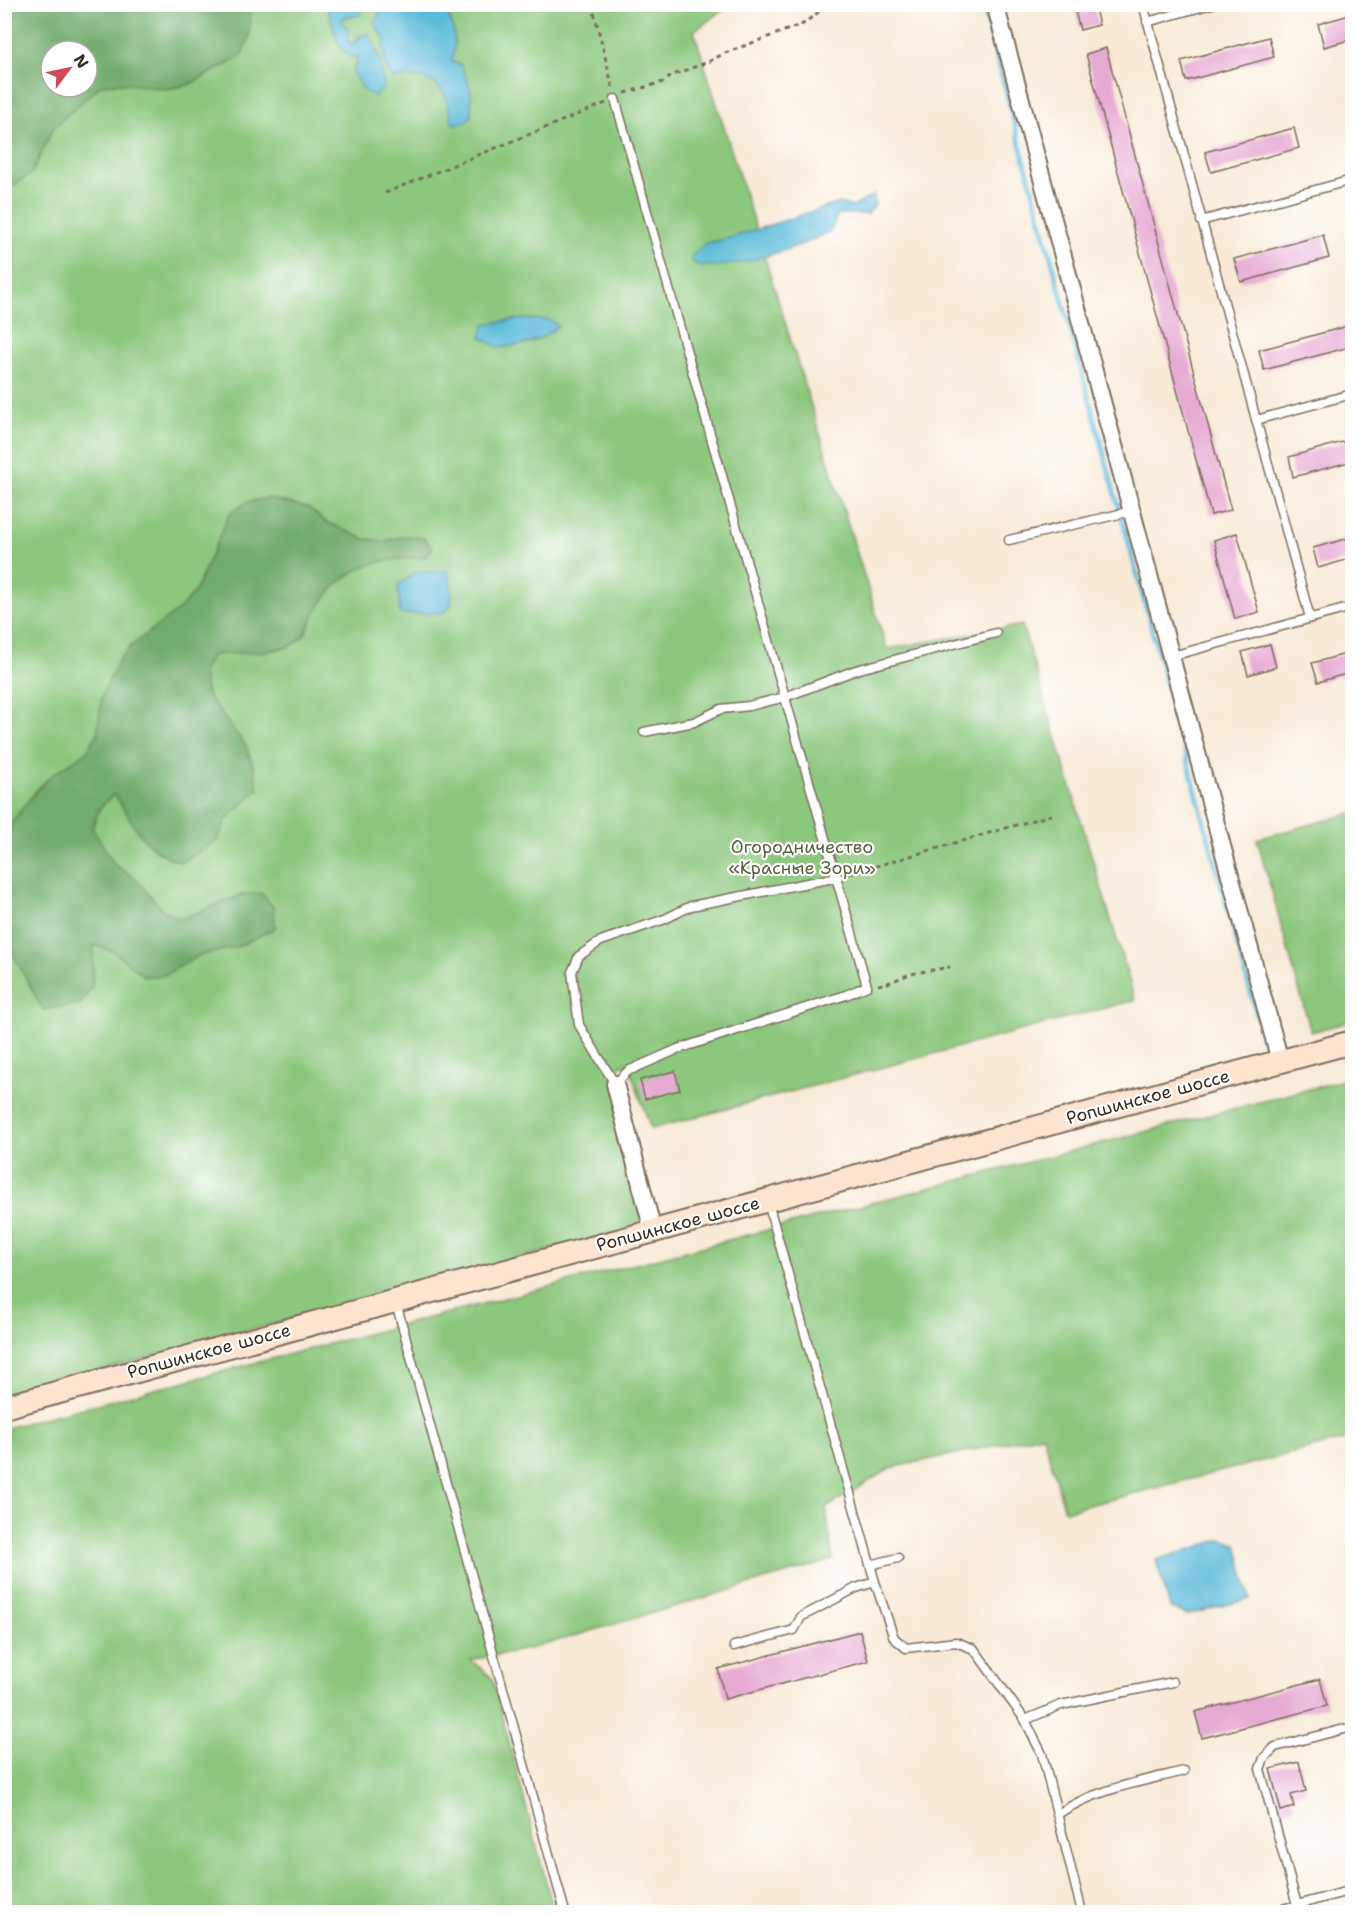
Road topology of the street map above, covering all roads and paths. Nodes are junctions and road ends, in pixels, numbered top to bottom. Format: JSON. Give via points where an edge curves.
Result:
{"nodes":[{"id":1,"x":592,"y":4,"type":"edge"},
{"id":2,"x":995,"y":4,"type":"edge"},
{"id":3,"x":1143,"y":4,"type":"edge"},
{"id":4,"x":1212,"y":4,"type":"edge"},
{"id":5,"x":1148,"y":22,"type":"junction"},
{"id":6,"x":615,"y":99,"type":"joint"},
{"id":7,"x":1353,"y":180,"type":"edge"},
{"id":8,"x":1202,"y":221,"type":"junction"},
{"id":9,"x":1353,"y":394,"type":"edge"},
{"id":10,"x":1256,"y":420,"type":"junction"},
{"id":11,"x":1132,"y":511,"type":"junction"},
{"id":12,"x":1009,"y":540,"type":"dead end"},
{"id":13,"x":1353,"y":606,"type":"edge"},
{"id":14,"x":1310,"y":618,"type":"junction"},
{"id":15,"x":996,"y":633,"type":"dead end"},
{"id":16,"x":1172,"y":656,"type":"junction"},
{"id":17,"x":784,"y":697,"type":"junction"},
{"id":18,"x":644,"y":732,"type":"dead end"},
{"id":19,"x":1054,"y":814,"type":"dead end"},
{"id":20,"x":838,"y":877,"type":"junction"},
{"id":21,"x":950,"y":967,"type":"dead end"},
{"id":22,"x":867,"y":986,"type":"junction"},
{"id":23,"x":1353,"y":1042,"type":"edge"},
{"id":24,"x":1280,"y":1061,"type":"junction"},
{"id":25,"x":615,"y":1084,"type":"junction"},
{"id":26,"x":767,"y":1200,"type":"junction"},
{"id":27,"x":653,"y":1231,"type":"junction"},
{"id":28,"x":396,"y":1301,"type":"junction"},
{"id":29,"x":4,"y":1407,"type":"edge"},
{"id":30,"x":898,"y":1558,"type":"dead end"},
{"id":31,"x":870,"y":1565,"type":"junction"},
{"id":32,"x":875,"y":1582,"type":"junction"},
{"id":33,"x":734,"y":1646,"type":"dead end"},
{"id":34,"x":1173,"y":1682,"type":"dead end"},
{"id":35,"x":1025,"y":1720,"type":"junction"},
{"id":36,"x":1353,"y":1727,"type":"edge"},
{"id":37,"x":1184,"y":1771,"type":"dead end"},
{"id":38,"x":1058,"y":1814,"type":"junction"},
{"id":39,"x":1353,"y":1890,"type":"edge"},
{"id":40,"x":1297,"y":1905,"type":"junction"},
{"id":41,"x":565,"y":1912,"type":"edge"},
{"id":42,"x":1082,"y":1912,"type":"edge"},
{"id":43,"x":1272,"y":1912,"type":"edge"}],
"edges":[{"from":1,"to":6,"type":"path"},
{"from":2,"to":11,"type":"street"},
{"from":3,"to":5,"type":"lane"},
{"from":4,"to":5,"type":"lane"},
{"from":5,"to":8,"type":"lane"},
{"from":6,"to":17,"type":"lane"},
{"from":7,"to":8,"type":"lane"},
{"from":8,"to":10,"type":"lane"},
{"from":9,"to":10,"type":"lane"},
{"from":10,"to":14,"type":"lane"},
{"from":11,"to":12,"type":"lane"},
{"from":11,"to":16,"type":"street"},
{"from":13,"to":14,"type":"lane"},
{"from":14,"to":16,"type":"lane"},
{"from":15,"to":17,"type":"lane","via":[[856,670]]},
{"from":16,"to":24,"type":"street"},
{"from":17,"to":18,"type":"lane","via":[[721,709],[694,722]]},
{"from":17,"to":20,"type":"lane"},
{"from":19,"to":20,"type":"path"},
{"from":20,"to":22,"type":"lane"},
{"from":20,"to":25,"type":"lane","via":[[691,906],[601,941],[579,956],[572,972],[579,1025]]},
{"from":21,"to":22,"type":"path"},
{"from":22,"to":25,"type":"lane","via":[[678,1049],[628,1071]]},
{"from":23,"to":24,"type":"main road","name":"Ропшинское шоссе"},
{"from":24,"to":26,"type":"main road","name":"Ропшинское шоссе"},
{"from":25,"to":27,"type":"street"},
{"from":26,"to":27,"type":"main road","name":"Ропшинское шоссе"},
{"from":26,"to":31,"type":"lane"},
{"from":27,"to":28,"type":"main road","name":"Ропшинское шоссе"},
{"from":28,"to":29,"type":"main road","name":"Ропшинское шоссе"},
{"from":28,"to":41,"type":"lane"},
{"from":30,"to":31,"type":"lane"},
{"from":31,"to":32,"type":"lane"},
{"from":32,"to":33,"type":"lane","via":[[801,1617],[794,1630]]},
{"from":32,"to":35,"type":"lane","via":[[900,1645],[916,1648],[956,1642],[974,1649]]},
{"from":34,"to":35,"type":"lane","via":[[1061,1705]]},
{"from":35,"to":38,"type":"lane","via":[[1042,1754]]},
{"from":36,"to":40,"type":"lane","via":[[1275,1747],[1260,1769]]},
{"from":37,"to":38,"type":"lane","via":[[1104,1792]]},
{"from":38,"to":42,"type":"lane"},
{"from":39,"to":40,"type":"lane"},
{"from":40,"to":43,"type":"lane"}]}
